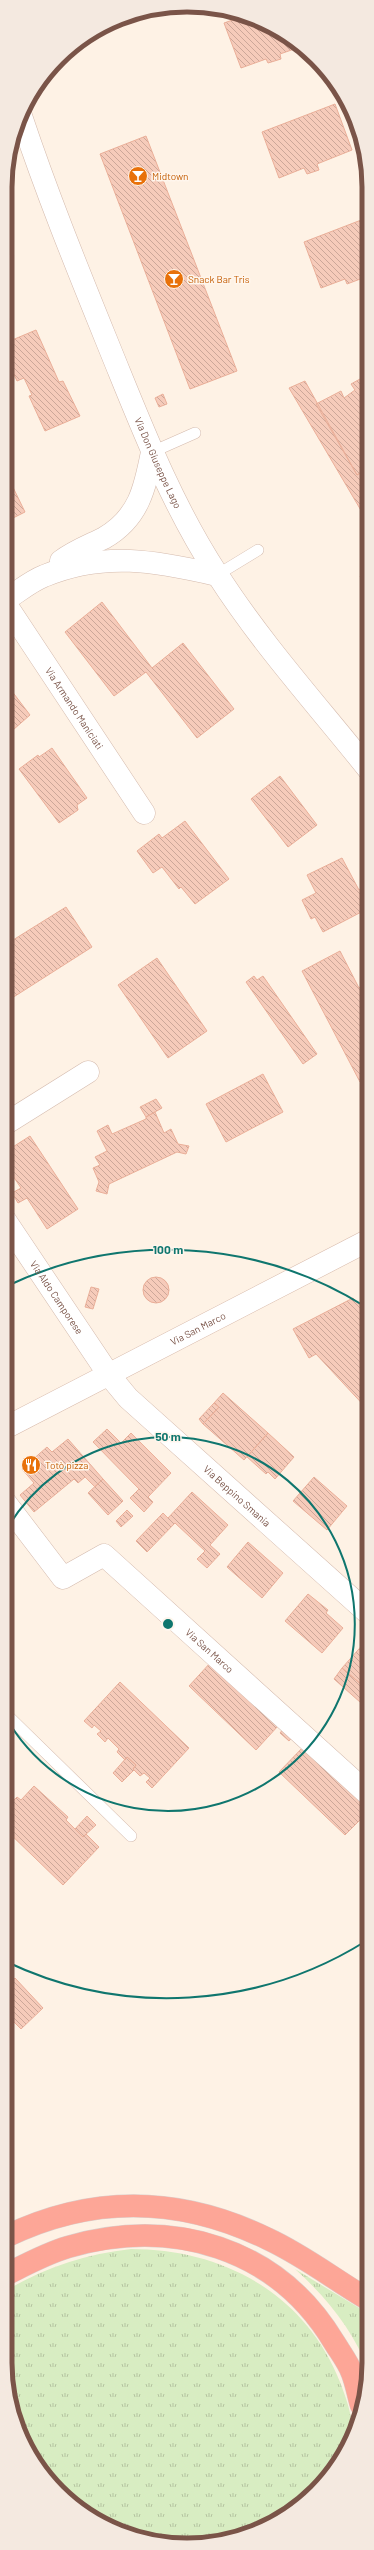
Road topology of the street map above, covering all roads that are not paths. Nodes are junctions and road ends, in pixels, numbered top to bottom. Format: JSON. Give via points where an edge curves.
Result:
{"nodes":[{"id":1,"x":24,"y":124,"type":"edge"},
{"id":2,"x":195,"y":433,"type":"dead end"},
{"id":3,"x":152,"y":452,"type":"junction"},
{"id":4,"x":258,"y":550,"type":"dead end"},
{"id":5,"x":217,"y":575,"type":"junction"},
{"id":6,"x":43,"y":576,"type":"junction"},
{"id":7,"x":12,"y":596,"type":"edge"},
{"id":8,"x":12,"y":614,"type":"edge"},
{"id":9,"x":362,"y":761,"type":"edge"},
{"id":10,"x":144,"y":813,"type":"dead end"},
{"id":11,"x":88,"y":1072,"type":"dead end"},
{"id":12,"x":12,"y":1120,"type":"edge"},
{"id":13,"x":12,"y":1230,"type":"edge"},
{"id":14,"x":362,"y":1244,"type":"edge"},
{"id":15,"x":109,"y":1375,"type":"junction"},
{"id":16,"x":12,"y":1424,"type":"edge"},
{"id":17,"x":12,"y":1511,"type":"edge"},
{"id":18,"x":362,"y":1608,"type":"edge"},
{"id":19,"x":12,"y":1720,"type":"edge"},
{"id":20,"x":362,"y":1789,"type":"edge"},
{"id":21,"x":131,"y":1836,"type":"dead end"},
{"id":22,"x":12,"y":2234,"type":"edge"},
{"id":23,"x":12,"y":2272,"type":"edge"},
{"id":24,"x":362,"y":2296,"type":"edge"},
{"id":25,"x":359,"y":2399,"type":"edge"}],
"edges":[{"from":1,"to":3,"type":"street","name":"Via Don Giuseppe Lago","via":[[49,199]]},
{"from":2,"to":3,"type":"lane"},
{"from":3,"to":5,"type":"street","name":"Via Don Giuseppe Lago","via":[[184,518]]},
{"from":3,"to":6,"type":"street","via":[[142,496],[130,517],[106,536],[66,557]]},
{"from":4,"to":5,"type":"lane"},
{"from":5,"to":6,"type":"street","via":[[140,560],[98,560]]},
{"from":5,"to":9,"type":"street","name":"Via Don Giuseppe Lago","via":[[261,636]]},
{"from":6,"to":7,"type":"street"},
{"from":8,"to":10,"type":"street","name":"Via Armando Maniciati"},
{"from":11,"to":12,"type":"street"},
{"from":13,"to":15,"type":"street","name":"Via Aldo Camporese"},
{"from":14,"to":15,"type":"street","name":"Via San Marco"},
{"from":15,"to":16,"type":"street","name":"Via San Marco"},
{"from":15,"to":18,"type":"street","name":"Via Beppino Smania","via":[[128,1398]]},
{"from":17,"to":20,"type":"street","name":"Via San Marco","via":[[63,1578],[104,1555]]},
{"from":19,"to":21,"type":"lane"},
{"from":22,"to":24,"type":"highway","via":[[27,2226],[75,2212],[115,2206],[147,2205],[196,2211],[270,2239]]},
{"from":23,"to":25,"type":"highway","via":[[68,2247],[114,2238],[165,2236],[192,2240],[234,2252],[269,2272],[306,2305],[326,2328],[352,2372]]}]}
